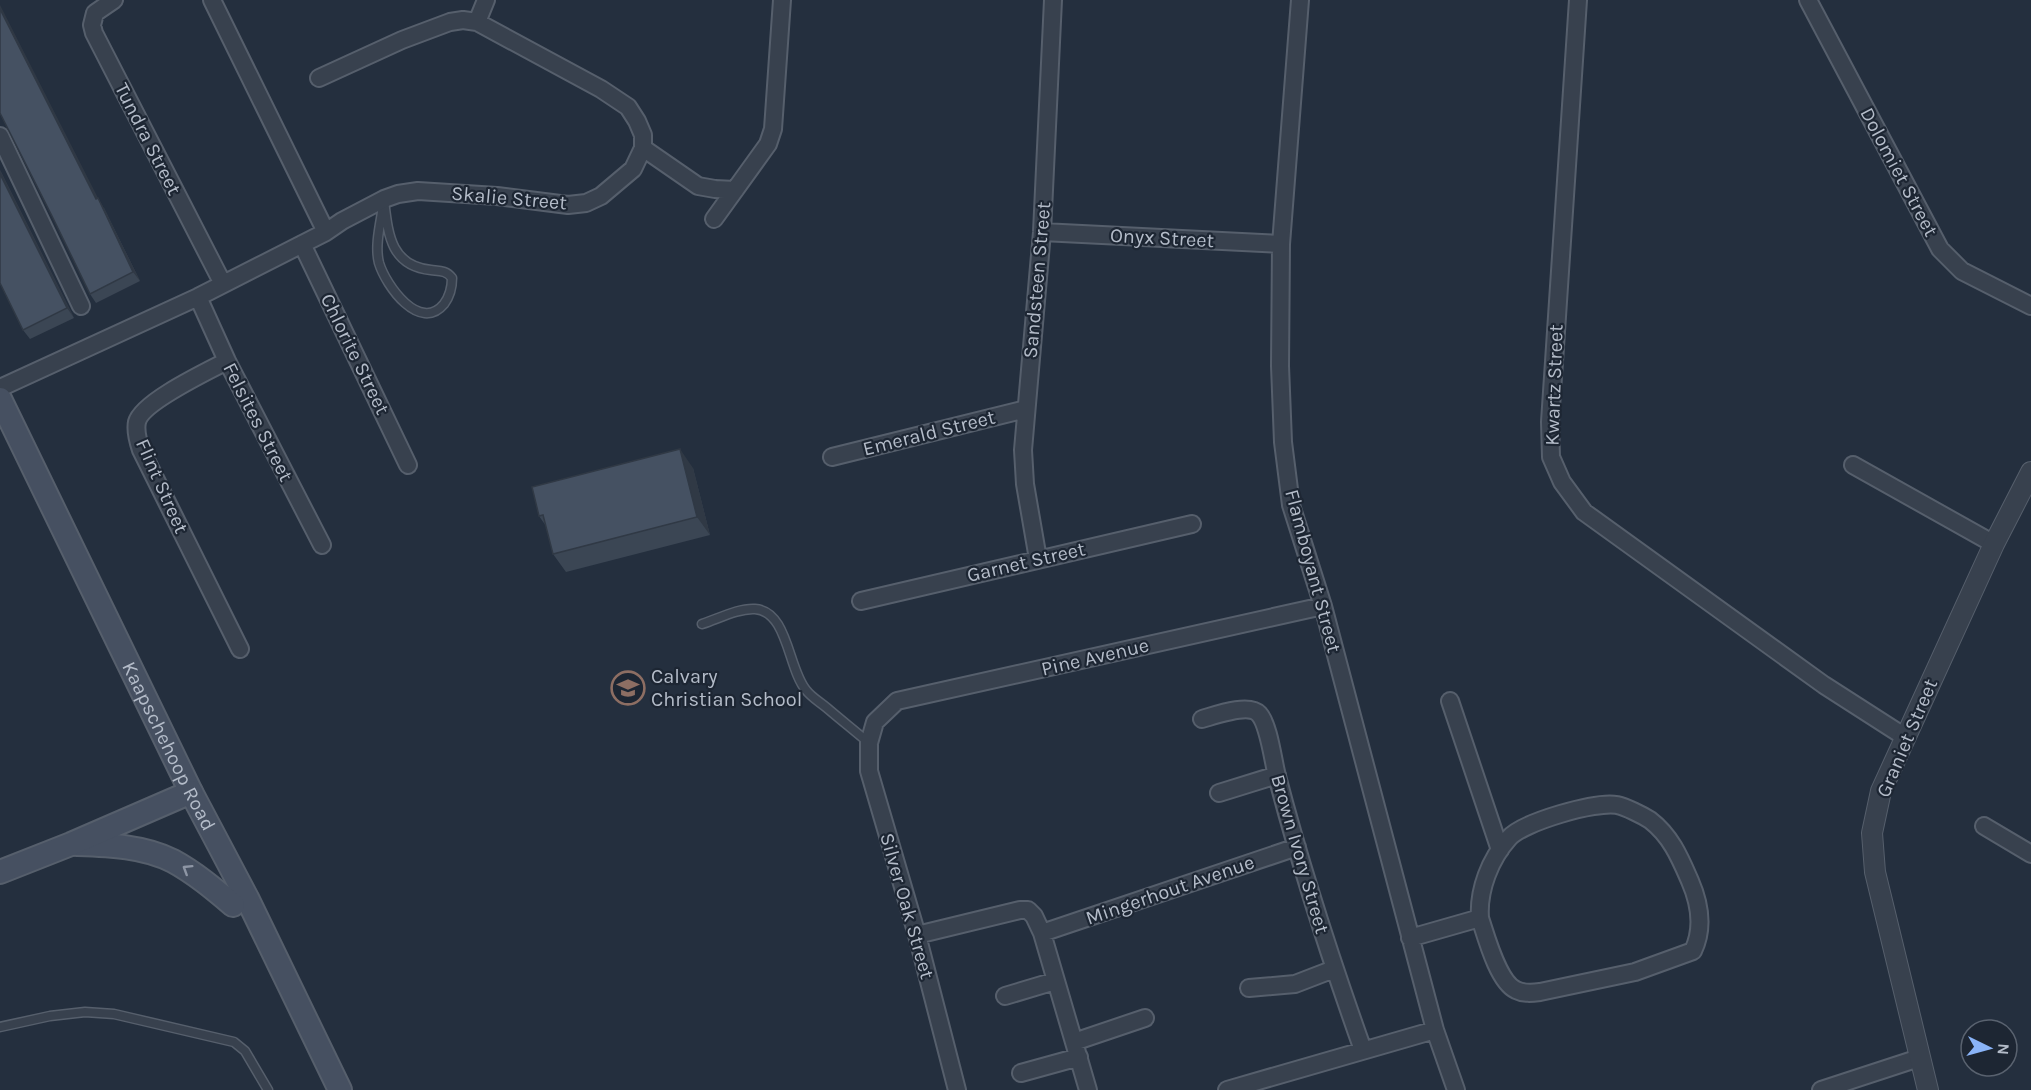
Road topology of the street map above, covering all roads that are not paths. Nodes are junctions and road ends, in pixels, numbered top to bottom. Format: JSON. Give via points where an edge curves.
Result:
{"nodes":[{"id":1,"x":114,"y":0,"type":"edge"},
{"id":2,"x":212,"y":0,"type":"edge"},
{"id":3,"x":486,"y":0,"type":"edge"},
{"id":4,"x":782,"y":0,"type":"edge"},
{"id":5,"x":1053,"y":0,"type":"edge"},
{"id":6,"x":1300,"y":0,"type":"edge"},
{"id":7,"x":1578,"y":0,"type":"edge"},
{"id":8,"x":1808,"y":0,"type":"edge"},
{"id":9,"x":477,"y":22,"type":"junction"},
{"id":10,"x":319,"y":78,"type":"dead end"},
{"id":11,"x":0,"y":136,"type":"edge"},
{"id":12,"x":643,"y":148,"type":"junction"},
{"id":13,"x":735,"y":190,"type":"junction"},
{"id":14,"x":384,"y":199,"type":"junction"},
{"id":15,"x":714,"y":219,"type":"dead end"},
{"id":16,"x":326,"y":232,"type":"junction"},
{"id":17,"x":1042,"y":232,"type":"junction"},
{"id":18,"x":302,"y":244,"type":"junction"},
{"id":19,"x":1281,"y":244,"type":"junction"},
{"id":20,"x":223,"y":284,"type":"junction"},
{"id":21,"x":198,"y":297,"type":"junction"},
{"id":22,"x":81,"y":306,"type":"dead end"},
{"id":23,"x":2031,"y":306,"type":"edge"},
{"id":24,"x":227,"y":361,"type":"junction"},
{"id":25,"x":0,"y":388,"type":"edge"},
{"id":26,"x":0,"y":399,"type":"edge"},
{"id":27,"x":1026,"y":409,"type":"junction"},
{"id":28,"x":0,"y":433,"type":"edge"},
{"id":29,"x":832,"y":457,"type":"dead end"},
{"id":30,"x":408,"y":465,"type":"dead end"},
{"id":31,"x":1853,"y":465,"type":"dead end"},
{"id":32,"x":2031,"y":472,"type":"edge"},
{"id":33,"x":1192,"y":524,"type":"dead end"},
{"id":34,"x":1994,"y":544,"type":"junction"},
{"id":35,"x":322,"y":545,"type":"dead end"},
{"id":36,"x":1038,"y":559,"type":"junction"},
{"id":37,"x":861,"y":601,"type":"dead end"},
{"id":38,"x":1323,"y":606,"type":"junction"},
{"id":39,"x":702,"y":624,"type":"dead end"},
{"id":40,"x":240,"y":649,"type":"dead end"},
{"id":41,"x":1450,"y":701,"type":"dead end"},
{"id":42,"x":1202,"y":718,"type":"dead end"},
{"id":43,"x":875,"y":722,"type":"joint"},
{"id":44,"x":1905,"y":737,"type":"junction"},
{"id":45,"x":869,"y":743,"type":"junction"},
{"id":46,"x":1277,"y":775,"type":"junction"},
{"id":47,"x":1219,"y":793,"type":"dead end"},
{"id":48,"x":184,"y":795,"type":"junction"},
{"id":49,"x":1984,"y":826,"type":"dead end"},
{"id":50,"x":71,"y":844,"type":"junction"},
{"id":51,"x":1297,"y":847,"type":"junction"},
{"id":52,"x":1500,"y":850,"type":"junction"},
{"id":53,"x":2031,"y":855,"type":"edge"},
{"id":54,"x":0,"y":872,"type":"edge"},
{"id":55,"x":233,"y":905,"type":"junction"},
{"id":56,"x":1480,"y":918,"type":"junction"},
{"id":57,"x":1042,"y":933,"type":"junction"},
{"id":58,"x":916,"y":935,"type":"junction"},
{"id":59,"x":1410,"y":938,"type":"junction"},
{"id":60,"x":1334,"y":969,"type":"junction"},
{"id":61,"x":1055,"y":981,"type":"junction"},
{"id":62,"x":1249,"y":988,"type":"dead end"},
{"id":63,"x":1005,"y":996,"type":"dead end"},
{"id":64,"x":1145,"y":1018,"type":"dead end"},
{"id":65,"x":0,"y":1027,"type":"edge"},
{"id":66,"x":1435,"y":1030,"type":"junction"},
{"id":67,"x":1076,"y":1049,"type":"junction"},
{"id":68,"x":1363,"y":1050,"type":"junction"},
{"id":69,"x":1919,"y":1058,"type":"junction"},
{"id":70,"x":1021,"y":1073,"type":"dead end"},
{"id":71,"x":268,"y":1090,"type":"edge"},
{"id":72,"x":323,"y":1090,"type":"edge"},
{"id":73,"x":340,"y":1090,"type":"edge"},
{"id":74,"x":957,"y":1090,"type":"edge"},
{"id":75,"x":1088,"y":1090,"type":"edge"},
{"id":76,"x":1227,"y":1090,"type":"edge"},
{"id":77,"x":1456,"y":1090,"type":"edge"},
{"id":78,"x":1821,"y":1090,"type":"edge"},
{"id":79,"x":1928,"y":1090,"type":"edge"}],
"edges":[{"from":1,"to":20,"type":"street","name":"Tundra Street","via":[[95,13],[94,33]]},
{"from":2,"to":16,"type":"street"},
{"from":3,"to":9,"type":"street"},
{"from":4,"to":13,"type":"street","via":[[773,129],[768,144]]},
{"from":5,"to":17,"type":"street","name":"Sandsteen Street"},
{"from":6,"to":19,"type":"street","name":"Flamboyant Street"},
{"from":7,"to":44,"type":"street","name":"Kwartz Street","via":[[1550,422],[1551,457],[1562,482],[1584,512],[1824,685]]},
{"from":8,"to":23,"type":"street","name":"Dolomiet Street","via":[[1940,249],[1962,271]]},
{"from":9,"to":10,"type":"street","via":[[450,22]]},
{"from":9,"to":12,"type":"street","via":[[628,106],[640,128]]},
{"from":11,"to":22,"type":"street"},
{"from":12,"to":13,"type":"street","via":[[698,186]]},
{"from":12,"to":14,"type":"street","name":"Skalie Street","via":[[633,169],[602,196],[586,203],[568,205],[418,191]]},
{"from":13,"to":15,"type":"street"},
{"from":14,"to":14,"type":"lane","via":[[379,263],[404,303],[433,313],[446,300],[452,278],[446,272],[415,267],[399,254],[388,236]]},
{"from":14,"to":16,"type":"street","name":"Skalie Street"},
{"from":16,"to":18,"type":"street","name":"Skalie Street"},
{"from":17,"to":19,"type":"street","name":"Onyx Street"},
{"from":17,"to":27,"type":"street","name":"Sandsteen Street"},
{"from":18,"to":20,"type":"street","name":"Skalie Street"},
{"from":18,"to":30,"type":"street","name":"Chlorite Street"},
{"from":19,"to":38,"type":"street","name":"Flamboyant Street","via":[[1283,442],[1291,505]]},
{"from":20,"to":21,"type":"street","name":"Skalie Street"},
{"from":21,"to":24,"type":"street","name":"Felsites Street"},
{"from":21,"to":25,"type":"street","name":"Skalie Street"},
{"from":24,"to":35,"type":"street","name":"Felsites Street"},
{"from":24,"to":40,"type":"street","name":"Flint Street","via":[[144,410],[137,420],[137,434],[141,450]]},
{"from":26,"to":48,"type":"main road","name":"Kaapschehoop Road"},
{"from":27,"to":29,"type":"street","name":"Emerald Street"},
{"from":27,"to":36,"type":"street","name":"Sandsteen Street","via":[[1025,484]]},
{"from":28,"to":48,"type":"main road","name":"Kaapschehoop Road"},
{"from":31,"to":34,"type":"street"},
{"from":32,"to":34,"type":"street","name":"Graniet Street"},
{"from":33,"to":36,"type":"street","name":"Garnet Street"},
{"from":34,"to":44,"type":"street","name":"Graniet Street"},
{"from":36,"to":37,"type":"street","name":"Garnet Street"},
{"from":38,"to":43,"type":"street","name":"Pine Avenue","via":[[897,701]]},
{"from":38,"to":59,"type":"street","name":"Flamboyant Street"},
{"from":39,"to":45,"type":"lane","via":[[741,611],[766,612],[782,630],[795,672],[806,691]]},
{"from":41,"to":52,"type":"street"},
{"from":42,"to":46,"type":"street","name":"Brown Ivory Street","via":[[1251,709],[1259,714]]},
{"from":43,"to":45,"type":"street","name":"Silver Oak Street"},
{"from":44,"to":69,"type":"street","name":"Graniet Street","via":[[1881,791],[1872,833],[1875,872]]},
{"from":45,"to":58,"type":"street","name":"Silver Oak Street","via":[[869,771]]},
{"from":46,"to":47,"type":"street"},
{"from":46,"to":51,"type":"street","name":"Brown Ivory Street"},
{"from":48,"to":50,"type":"main road"},
{"from":48,"to":55,"type":"main road","name":"Kaapschehoop Road"},
{"from":48,"to":73,"type":"main road","name":"Kaapschehoop Road","via":[[247,898]]},
{"from":49,"to":53,"type":"street"},
{"from":50,"to":54,"type":"main road"},
{"from":55,"to":50,"type":"main road","one_way":true,"via":[[171,860],[130,848]]},
{"from":51,"to":57,"type":"street","name":"Mingerhout Avenue"},
{"from":51,"to":60,"type":"street","name":"Brown Ivory Street"},
{"from":52,"to":56,"type":"street","via":[[1485,878]]},
{"from":52,"to":56,"type":"street","via":[[1520,829],[1593,807],[1616,805],[1650,820],[1676,848],[1694,890],[1699,938],[1692,951],[1635,972],[1526,993],[1514,990],[1502,975]]},
{"from":55,"to":72,"type":"main road","name":"Kaapschehoop Road"},
{"from":56,"to":59,"type":"street"},
{"from":57,"to":58,"type":"street","via":[[1034,916],[1028,910],[1020,910]]},
{"from":57,"to":61,"type":"street"},
{"from":58,"to":74,"type":"street","name":"Silver Oak Street"},
{"from":59,"to":66,"type":"street","name":"Flamboyant Street"},
{"from":60,"to":62,"type":"street","via":[[1289,985]]},
{"from":60,"to":68,"type":"street","name":"Brown Ivory Street"},
{"from":61,"to":63,"type":"street"},
{"from":61,"to":67,"type":"street"},
{"from":64,"to":67,"type":"street"},
{"from":65,"to":71,"type":"lane","via":[[86,1012],[114,1014],[234,1042],[245,1051]]},
{"from":66,"to":68,"type":"street"},
{"from":66,"to":77,"type":"street","name":"Flamboyant Street"},
{"from":67,"to":70,"type":"street"},
{"from":67,"to":75,"type":"street"},
{"from":68,"to":76,"type":"street"},
{"from":69,"to":78,"type":"street"},
{"from":69,"to":79,"type":"street","name":"Graniet Street"}]}
